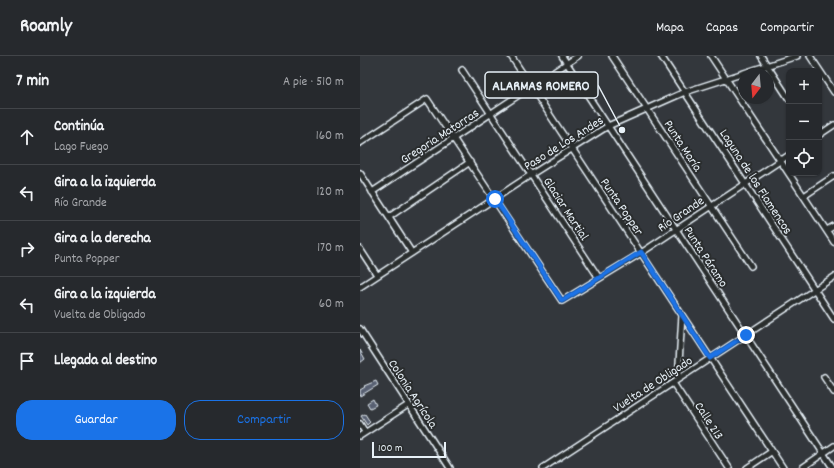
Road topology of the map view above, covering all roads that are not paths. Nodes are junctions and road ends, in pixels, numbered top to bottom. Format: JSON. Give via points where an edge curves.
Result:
{"nodes":[{"id":1,"x":511,"y":56,"type":"edge"},
{"id":2,"x":562,"y":56,"type":"edge"},
{"id":3,"x":578,"y":56,"type":"edge"},
{"id":4,"x":612,"y":56,"type":"edge"},
{"id":5,"x":661,"y":56,"type":"edge"},
{"id":6,"x":711,"y":56,"type":"edge"},
{"id":7,"x":761,"y":56,"type":"edge"},
{"id":8,"x":797,"y":56,"type":"edge"},
{"id":9,"x":810,"y":56,"type":"edge"},
{"id":10,"x":566,"y":63,"type":"junction"},
{"id":11,"x":768,"y":66,"type":"junction"},
{"id":12,"x":462,"y":70,"type":"dead end"},
{"id":13,"x":726,"y":79,"type":"junction"},
{"id":14,"x":531,"y":87,"type":"junction"},
{"id":15,"x":685,"y":92,"type":"junction"},
{"id":16,"x":834,"y":92,"type":"edge"},
{"id":17,"x":786,"y":94,"type":"edge"},
{"id":18,"x":646,"y":108,"type":"junction"},
{"id":19,"x":492,"y":113,"type":"junction"},
{"id":20,"x":834,"y":125,"type":"edge"},
{"id":21,"x":608,"y":126,"type":"junction"},
{"id":22,"x":822,"y":133,"type":"edge"},
{"id":23,"x":454,"y":138,"type":"junction"},
{"id":24,"x":360,"y":144,"type":"edge"},
{"id":25,"x":572,"y":148,"type":"junction"},
{"id":26,"x":786,"y":157,"type":"edge"},
{"id":27,"x":781,"y":161,"type":"junction"},
{"id":28,"x":470,"y":162,"type":"junction"},
{"id":29,"x":360,"y":173,"type":"edge"},
{"id":30,"x":532,"y":174,"type":"junction"},
{"id":31,"x":834,"y":176,"type":"edge"},
{"id":32,"x":745,"y":183,"type":"junction"},
{"id":33,"x":372,"y":192,"type":"junction"},
{"id":34,"x":804,"y":196,"type":"junction"},
{"id":35,"x":495,"y":199,"type":"junction"},
{"id":36,"x":710,"y":206,"type":"junction"},
{"id":37,"x":388,"y":217,"type":"junction"},
{"id":38,"x":834,"y":226,"type":"edge"},
{"id":39,"x":676,"y":229,"type":"junction"},
{"id":40,"x":827,"y":230,"type":"junction"},
{"id":41,"x":834,"y":242,"type":"edge"},
{"id":42,"x":360,"y":249,"type":"edge"},
{"id":43,"x":412,"y":252,"type":"junction"},
{"id":44,"x":641,"y":252,"type":"junction"},
{"id":45,"x":751,"y":266,"type":"dead end"},
{"id":46,"x":377,"y":275,"type":"junction"},
{"id":47,"x":834,"y":277,"type":"edge"},
{"id":48,"x":599,"y":278,"type":"junction"},
{"id":49,"x":360,"y":287,"type":"edge"},
{"id":50,"x":815,"y":289,"type":"junction"},
{"id":51,"x":682,"y":315,"type":"junction"},
{"id":52,"x":834,"y":319,"type":"edge"},
{"id":53,"x":360,"y":329,"type":"edge"},
{"id":54,"x":746,"y":335,"type":"junction"},
{"id":55,"x":710,"y":358,"type":"junction"},
{"id":56,"x":824,"y":377,"type":"dead end"},
{"id":57,"x":678,"y":379,"type":"junction"},
{"id":58,"x":673,"y":383,"type":"junction"},
{"id":59,"x":834,"y":392,"type":"edge"},
{"id":60,"x":408,"y":405,"type":"junction"},
{"id":61,"x":360,"y":424,"type":"edge"},
{"id":62,"x":366,"y":432,"type":"junction"},
{"id":63,"x":360,"y":436,"type":"edge"},
{"id":64,"x":834,"y":446,"type":"edge"},
{"id":65,"x":771,"y":452,"type":"junction"},
{"id":66,"x":823,"y":453,"type":"junction"},
{"id":67,"x":450,"y":468,"type":"edge"},
{"id":68,"x":543,"y":468,"type":"edge"},
{"id":69,"x":729,"y":468,"type":"edge"},
{"id":70,"x":747,"y":468,"type":"edge"},
{"id":71,"x":783,"y":468,"type":"edge"},
{"id":72,"x":802,"y":468,"type":"edge"},
{"id":73,"x":833,"y":468,"type":"edge"}],
"edges":[{"from":1,"to":14,"type":"street","name":"Punta Popper"},
{"from":2,"to":10,"type":"street","name":"Punta Páramo"},
{"from":3,"to":10,"type":"street","name":"Gregoria Matorras"},
{"from":4,"to":18,"type":"street","name":"Punta María"},
{"from":5,"to":15,"type":"street","name":"Laguna de los Flamencos"},
{"from":6,"to":13,"type":"street"},
{"from":7,"to":11,"type":"street"},
{"from":8,"to":11,"type":"street","name":"Paso de Los Andes"},
{"from":9,"to":16,"type":"street"},
{"from":10,"to":14,"type":"street","name":"Gregoria Matorras"},
{"from":10,"to":21,"type":"street","name":"Punta Páramo"},
{"from":11,"to":13,"type":"street","name":"Paso de Los Andes"},
{"from":11,"to":17,"type":"street"},
{"from":12,"to":19,"type":"street","name":"Glaciar Martial"},
{"from":13,"to":15,"type":"street","name":"Paso de Los Andes"},
{"from":13,"to":27,"type":"street"},
{"from":14,"to":19,"type":"street","name":"Gregoria Matorras"},
{"from":14,"to":25,"type":"street","name":"Punta Popper"},
{"from":15,"to":18,"type":"street","name":"Paso de Los Andes"},
{"from":15,"to":32,"type":"street","name":"Laguna de los Flamencos"},
{"from":18,"to":21,"type":"street","name":"Paso de Los Andes"},
{"from":18,"to":36,"type":"street","name":"Punta María"},
{"from":19,"to":23,"type":"street","name":"Gregoria Matorras"},
{"from":19,"to":30,"type":"street","name":"Glaciar Martial"},
{"from":20,"to":22,"type":"street"},
{"from":21,"to":25,"type":"street","name":"Paso de Los Andes"},
{"from":21,"to":39,"type":"street","name":"Punta Páramo"},
{"from":23,"to":24,"type":"street","via":[[428,98]]},
{"from":23,"to":28,"type":"street"},
{"from":23,"to":33,"type":"street","name":"Gregoria Matorras"},
{"from":25,"to":30,"type":"street","name":"Paso de Los Andes"},
{"from":25,"to":44,"type":"street","name":"Punta Popper"},
{"from":26,"to":27,"type":"street","name":"Río Grande"},
{"from":27,"to":32,"type":"street","name":"Río Grande"},
{"from":27,"to":34,"type":"street"},
{"from":28,"to":35,"type":"street"},
{"from":28,"to":37,"type":"street"},
{"from":29,"to":33,"type":"street"},
{"from":30,"to":35,"type":"street","name":"Paso de Los Andes"},
{"from":30,"to":48,"type":"street","name":"Glaciar Martial"},
{"from":31,"to":34,"type":"street"},
{"from":32,"to":36,"type":"street","name":"Río Grande"},
{"from":32,"to":50,"type":"street","name":"Laguna de los Flamencos"},
{"from":33,"to":37,"type":"street"},
{"from":34,"to":40,"type":"street"},
{"from":35,"to":43,"type":"street","name":"Paso de Los Andes"},
{"from":35,"to":48,"type":"street","name":"Río Grande","via":[[562,301]]},
{"from":36,"to":39,"type":"street","name":"Río Grande"},
{"from":36,"to":45,"type":"street","name":"Punta María"},
{"from":37,"to":43,"type":"street"},
{"from":38,"to":40,"type":"street"},
{"from":39,"to":44,"type":"street","name":"Río Grande"},
{"from":39,"to":54,"type":"street","name":"Punta Páramo"},
{"from":40,"to":41,"type":"street"},
{"from":42,"to":46,"type":"street"},
{"from":43,"to":46,"type":"street","name":"Paso de Los Andes"},
{"from":44,"to":48,"type":"street","name":"Río Grande"},
{"from":44,"to":51,"type":"street","name":"Punta Popper"},
{"from":46,"to":49,"type":"street","name":"Paso de Los Andes"},
{"from":47,"to":50,"type":"street","name":"Vuelta de Obligado"},
{"from":50,"to":52,"type":"street","name":"Laguna de los Flamencos"},
{"from":50,"to":54,"type":"street","name":"Vuelta de Obligado"},
{"from":51,"to":55,"type":"street","name":"Punta Popper"},
{"from":51,"to":57,"type":"street"},
{"from":53,"to":60,"type":"street","name":"Colonia Agrícola"},
{"from":54,"to":55,"type":"street","name":"Vuelta de Obligado"},
{"from":54,"to":66,"type":"street","name":"Punta Páramo"},
{"from":55,"to":57,"type":"street","name":"Vuelta de Obligado"},
{"from":55,"to":65,"type":"street","name":"Punta Popper"},
{"from":56,"to":59,"type":"street"},
{"from":57,"to":58,"type":"street","name":"Vuelta de Obligado"},
{"from":58,"to":68,"type":"street","name":"Vuelta de Obligado"},
{"from":58,"to":69,"type":"street","name":"Calle 213"},
{"from":60,"to":62,"type":"street"},
{"from":60,"to":67,"type":"street","name":"Colonia Agrícola"},
{"from":61,"to":62,"type":"street"},
{"from":62,"to":63,"type":"street"},
{"from":64,"to":66,"type":"street"},
{"from":65,"to":70,"type":"street"},
{"from":65,"to":71,"type":"street","name":"Punta Popper"},
{"from":66,"to":72,"type":"street"},
{"from":66,"to":73,"type":"street","name":"Punta Páramo"}]}
